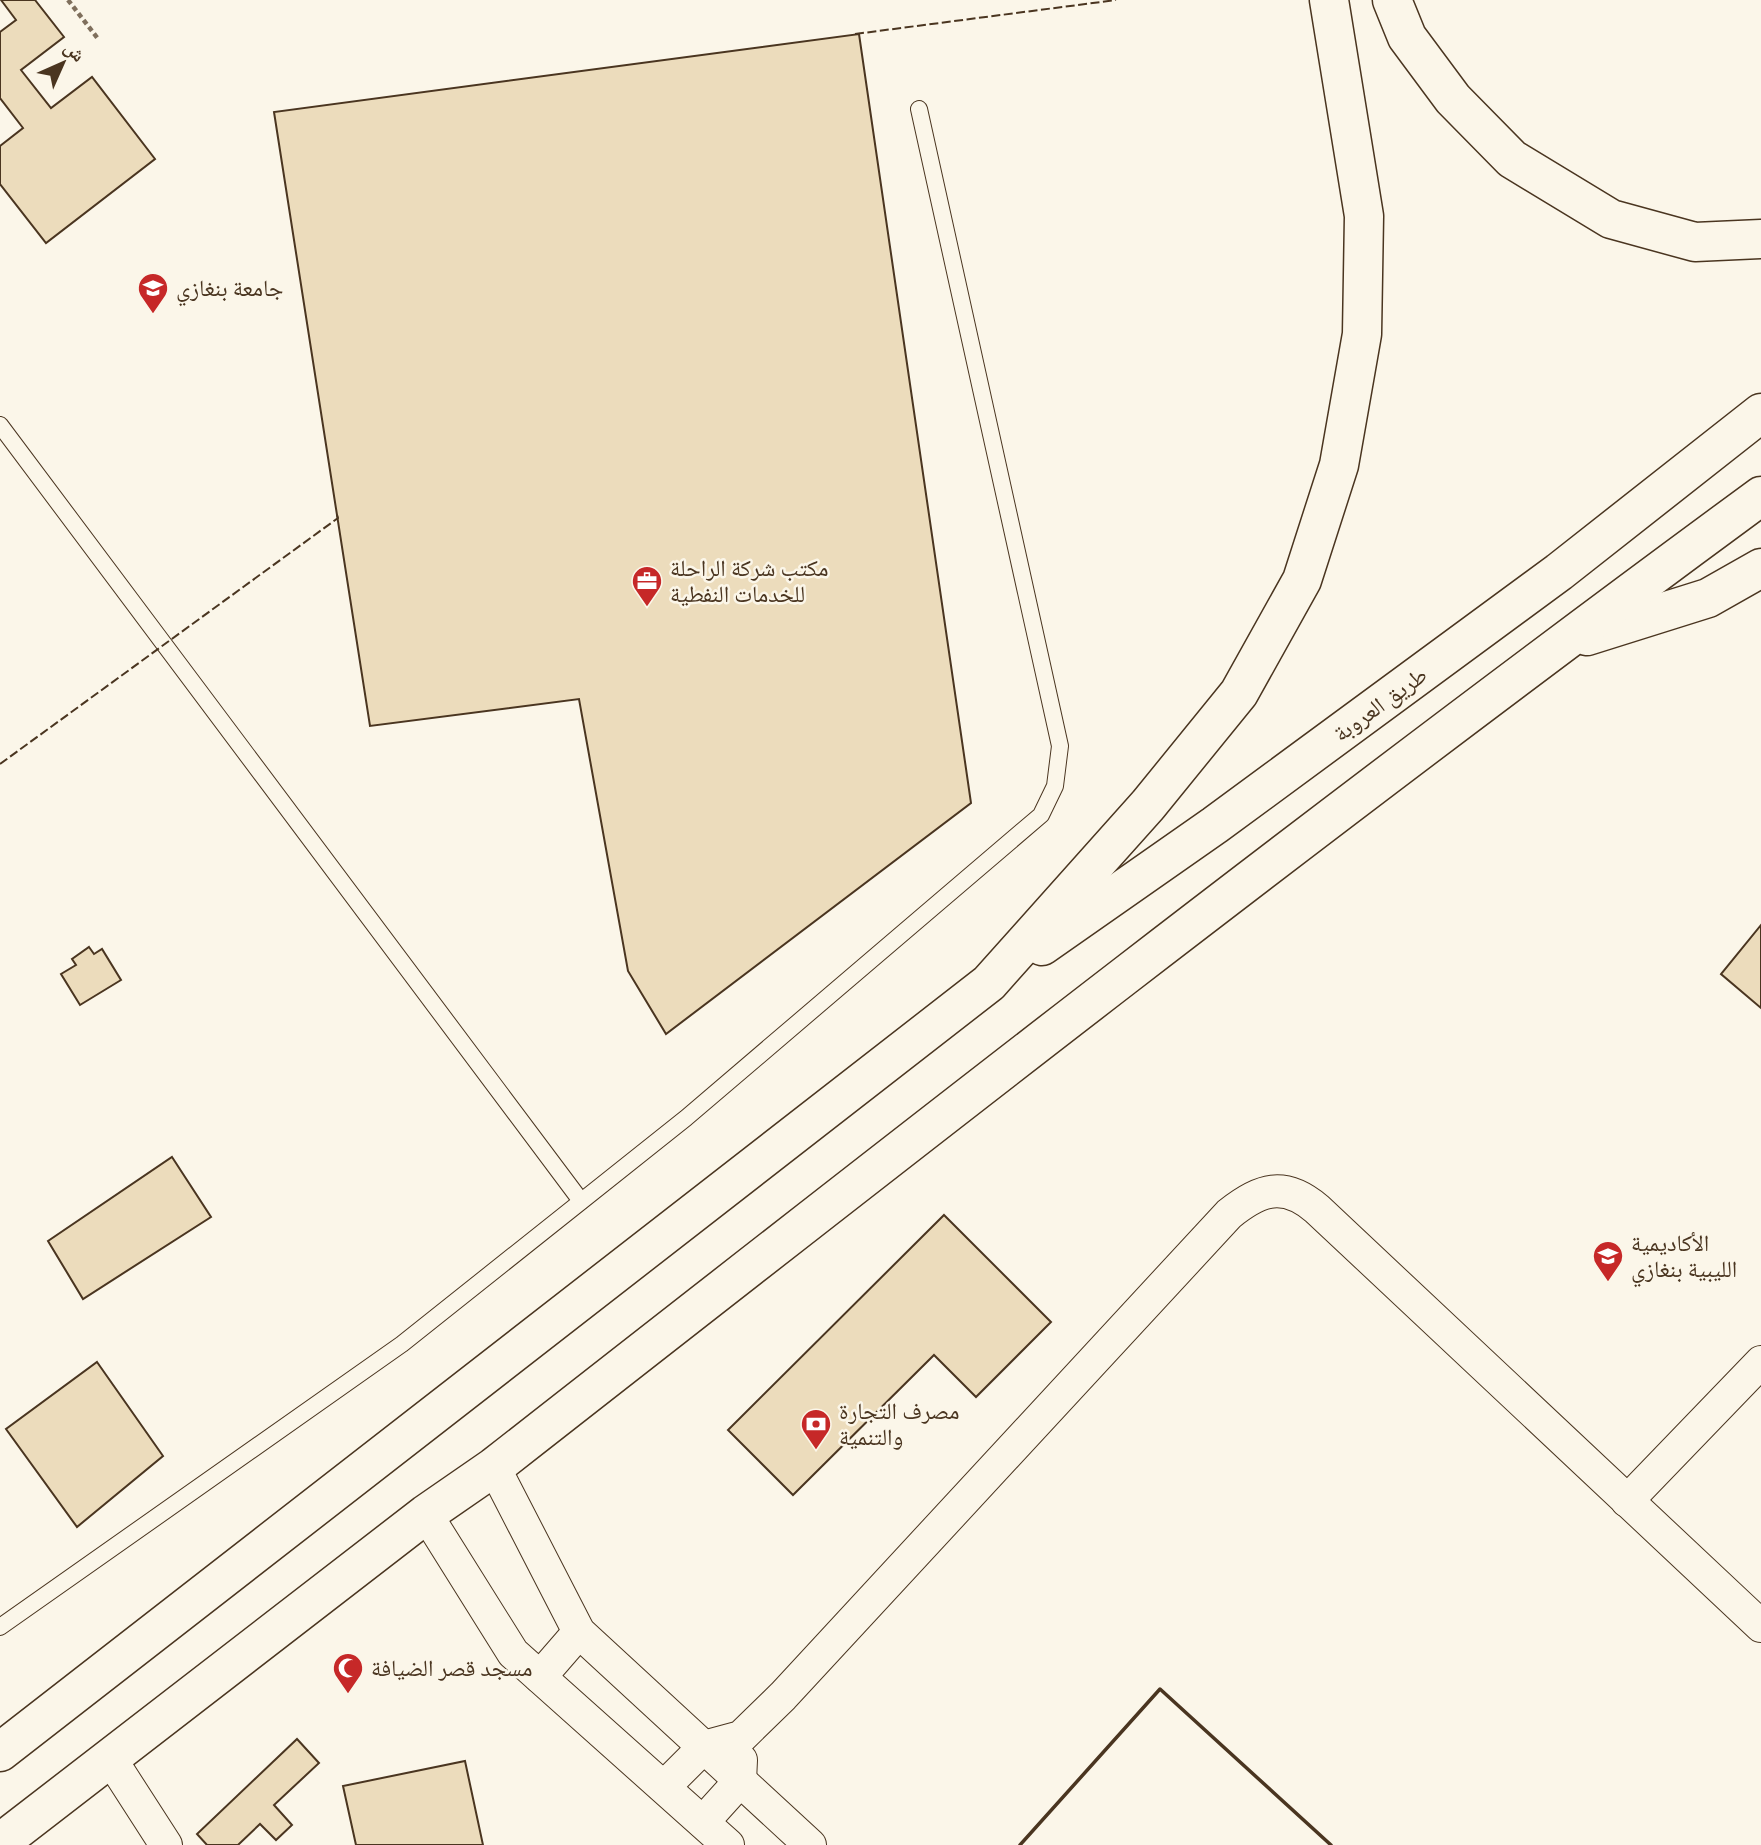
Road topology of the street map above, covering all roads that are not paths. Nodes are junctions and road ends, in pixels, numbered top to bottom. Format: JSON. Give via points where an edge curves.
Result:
{"nodes":[{"id":1,"x":1329,"y":0,"type":"edge"},
{"id":2,"x":1392,"y":0,"type":"edge"},
{"id":3,"x":919,"y":109,"type":"dead end"},
{"id":4,"x":1761,"y":239,"type":"edge"},
{"id":5,"x":1761,"y":413,"type":"edge"},
{"id":6,"x":0,"y":425,"type":"edge"},
{"id":7,"x":1761,"y":496,"type":"edge"},
{"id":8,"x":1761,"y":568,"type":"edge"},
{"id":9,"x":1558,"y":645,"type":"junction"},
{"id":10,"x":989,"y":983,"type":"junction"},
{"id":11,"x":581,"y":1201,"type":"junction"},
{"id":12,"x":1761,"y":1362,"type":"edge"},
{"id":13,"x":494,"y":1467,"type":"junction"},
{"id":14,"x":1627,"y":1500,"type":"junction"},
{"id":15,"x":426,"y":1514,"type":"junction"},
{"id":16,"x":1761,"y":1626,"type":"edge"},
{"id":17,"x":0,"y":1627,"type":"edge"},
{"id":18,"x":579,"y":1632,"type":"junction"},
{"id":19,"x":540,"y":1677,"type":"junction"},
{"id":20,"x":741,"y":1737,"type":"junction"},
{"id":21,"x":704,"y":1747,"type":"junction"},
{"id":22,"x":0,"y":1752,"type":"edge"},
{"id":23,"x":110,"y":1758,"type":"junction"},
{"id":24,"x":740,"y":1781,"type":"junction"},
{"id":25,"x":664,"y":1787,"type":"junction"},
{"id":26,"x":703,"y":1822,"type":"junction"},
{"id":27,"x":0,"y":1843,"type":"edge"},
{"id":28,"x":166,"y":1845,"type":"edge"},
{"id":29,"x":728,"y":1845,"type":"edge"},
{"id":30,"x":810,"y":1845,"type":"edge"}],
"edges":[{"from":1,"to":10,"type":"highway","via":[[1364,216],[1362,334],[1339,465],[1302,580],[1239,693],[1148,805]]},
{"from":2,"to":4,"type":"highway","via":[[1407,37],[1452,99],[1512,159],[1611,219],[1695,242]]},
{"from":3,"to":11,"type":"lane","via":[[1060,746],[1055,786],[1041,815],[686,1118]]},
{"from":5,"to":10,"type":"highway","name":"طريق العروبة","via":[[1548,580],[1226,817]]},
{"from":6,"to":11,"type":"lane"},
{"from":7,"to":9,"type":"highway"},
{"from":8,"to":9,"type":"highway","via":[[1708,598]]},
{"from":9,"to":13,"type":"highway","via":[[1091,1000]]},
{"from":10,"to":22,"type":"highway"},
{"from":11,"to":17,"type":"lane","via":[[402,1344]]},
{"from":12,"to":14,"type":"street"},
{"from":13,"to":15,"type":"highway"},
{"from":13,"to":18,"type":"street"},
{"from":14,"to":16,"type":"street"},
{"from":14,"to":20,"type":"street","via":[[1303,1197],[1285,1190],[1262,1193],[1229,1214]]},
{"from":15,"to":19,"type":"street","via":[[513,1653]]},
{"from":15,"to":23,"type":"highway"},
{"from":18,"to":19,"type":"street"},
{"from":18,"to":21,"type":"street"},
{"from":19,"to":25,"type":"street"},
{"from":20,"to":21,"type":"street"},
{"from":20,"to":24,"type":"street"},
{"from":21,"to":24,"type":"street"},
{"from":21,"to":25,"type":"street"},
{"from":23,"to":27,"type":"highway"},
{"from":23,"to":28,"type":"street"},
{"from":24,"to":26,"type":"street"},
{"from":24,"to":30,"type":"street"},
{"from":25,"to":26,"type":"street"},
{"from":26,"to":29,"type":"street"}]}
